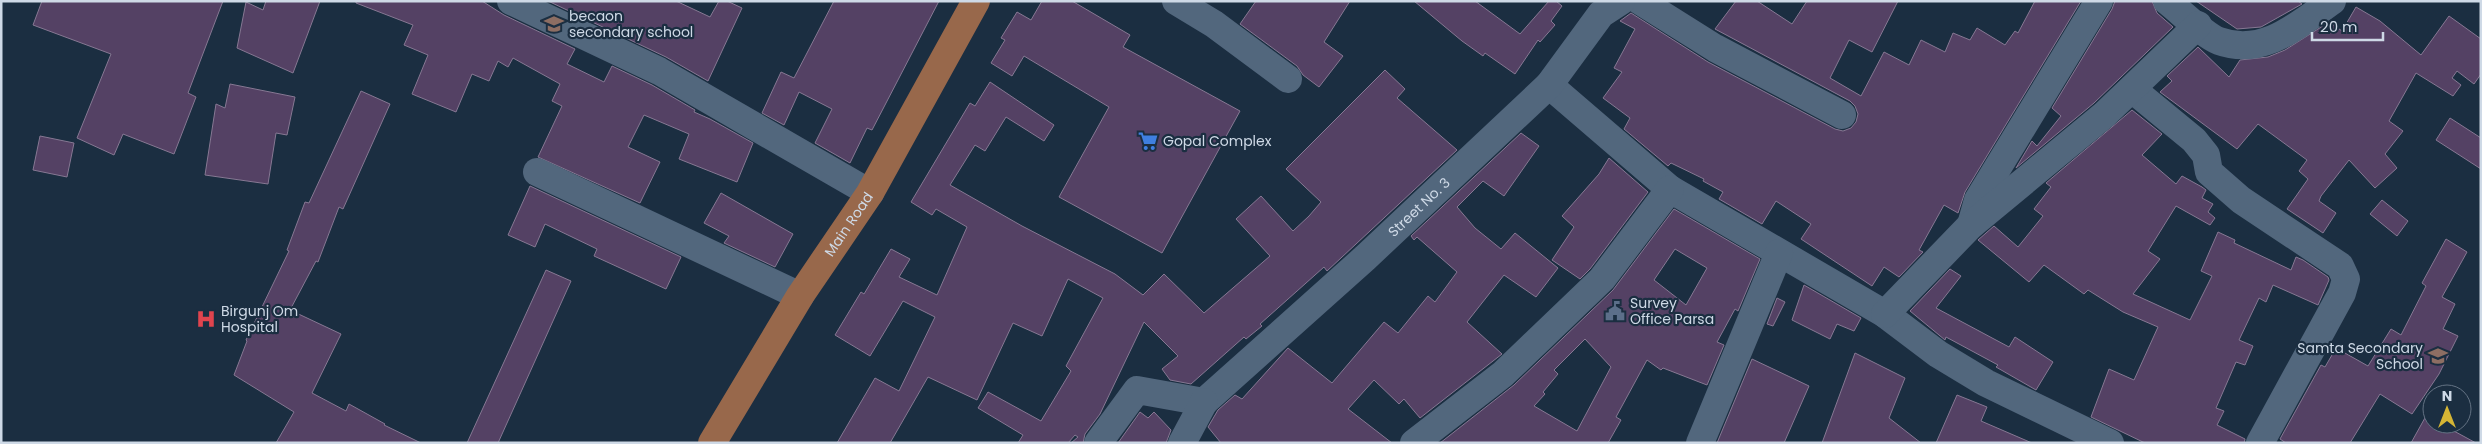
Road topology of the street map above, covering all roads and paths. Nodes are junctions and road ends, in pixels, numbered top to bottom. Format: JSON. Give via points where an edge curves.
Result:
{"nodes":[{"id":1,"x":511,"y":1,"type":"edge"},
{"id":2,"x":976,"y":1,"type":"edge"},
{"id":3,"x":1176,"y":1,"type":"edge"},
{"id":4,"x":1640,"y":1,"type":"edge"},
{"id":5,"x":2099,"y":1,"type":"edge"},
{"id":6,"x":2167,"y":1,"type":"edge"},
{"id":7,"x":2332,"y":1,"type":"edge"},
{"id":8,"x":1608,"y":5,"type":"edge"},
{"id":9,"x":2198,"y":26,"type":"junction"},
{"id":10,"x":1288,"y":79,"type":"dead end"},
{"id":11,"x":1549,"y":85,"type":"junction"},
{"id":12,"x":2132,"y":89,"type":"junction"},
{"id":13,"x":1842,"y":115,"type":"dead end"},
{"id":14,"x":537,"y":172,"type":"dead end"},
{"id":15,"x":1670,"y":189,"type":"junction"},
{"id":16,"x":870,"y":192,"type":"junction"},
{"id":17,"x":1970,"y":226,"type":"junction"},
{"id":18,"x":1779,"y":253,"type":"junction"},
{"id":19,"x":800,"y":296,"type":"junction"},
{"id":20,"x":1885,"y":314,"type":"junction"},
{"id":21,"x":1204,"y":402,"type":"junction"},
{"id":22,"x":712,"y":443,"type":"edge"},
{"id":23,"x":1098,"y":443,"type":"edge"},
{"id":24,"x":1182,"y":443,"type":"edge"},
{"id":25,"x":1414,"y":443,"type":"edge"},
{"id":26,"x":1700,"y":443,"type":"edge"},
{"id":27,"x":2110,"y":443,"type":"edge"},
{"id":28,"x":2260,"y":443,"type":"edge"}],
"edges":[{"from":1,"to":16,"type":"street","via":[[659,71]]},
{"from":2,"to":16,"type":"main road","name":"Main Road"},
{"from":3,"to":10,"type":"street","via":[[1214,24]]},
{"from":4,"to":13,"type":"street","via":[[1714,48]]},
{"from":5,"to":17,"type":"street","via":[[1978,200]]},
{"from":6,"to":9,"type":"street"},
{"from":7,"to":9,"type":"street","via":[[2287,33],[2251,47],[2218,41]]},
{"from":8,"to":11,"type":"street","name":"Street No. 3"},
{"from":9,"to":12,"type":"street"},
{"from":11,"to":15,"type":"street"},
{"from":11,"to":21,"type":"street","name":"Street No. 3","via":[[1365,258]]},
{"from":12,"to":17,"type":"street"},
{"from":12,"to":28,"type":"street","via":[[2194,140],[2206,155],[2209,172],[2217,180],[2241,200],[2340,266],[2346,279],[2342,293]]},
{"from":14,"to":19,"type":"street"},
{"from":15,"to":18,"type":"street"},
{"from":15,"to":25,"type":"street","via":[[1602,279],[1503,374]]},
{"from":16,"to":19,"type":"main road","name":"Main Road"},
{"from":17,"to":20,"type":"street"},
{"from":18,"to":20,"type":"street"},
{"from":18,"to":26,"type":"street"},
{"from":19,"to":22,"type":"main road","name":"Main Road"},
{"from":20,"to":27,"type":"street","via":[[1938,354],[1986,382]]},
{"from":21,"to":23,"type":"street","via":[[1137,390]]},
{"from":21,"to":24,"type":"street","name":"Street No. 3"}]}
